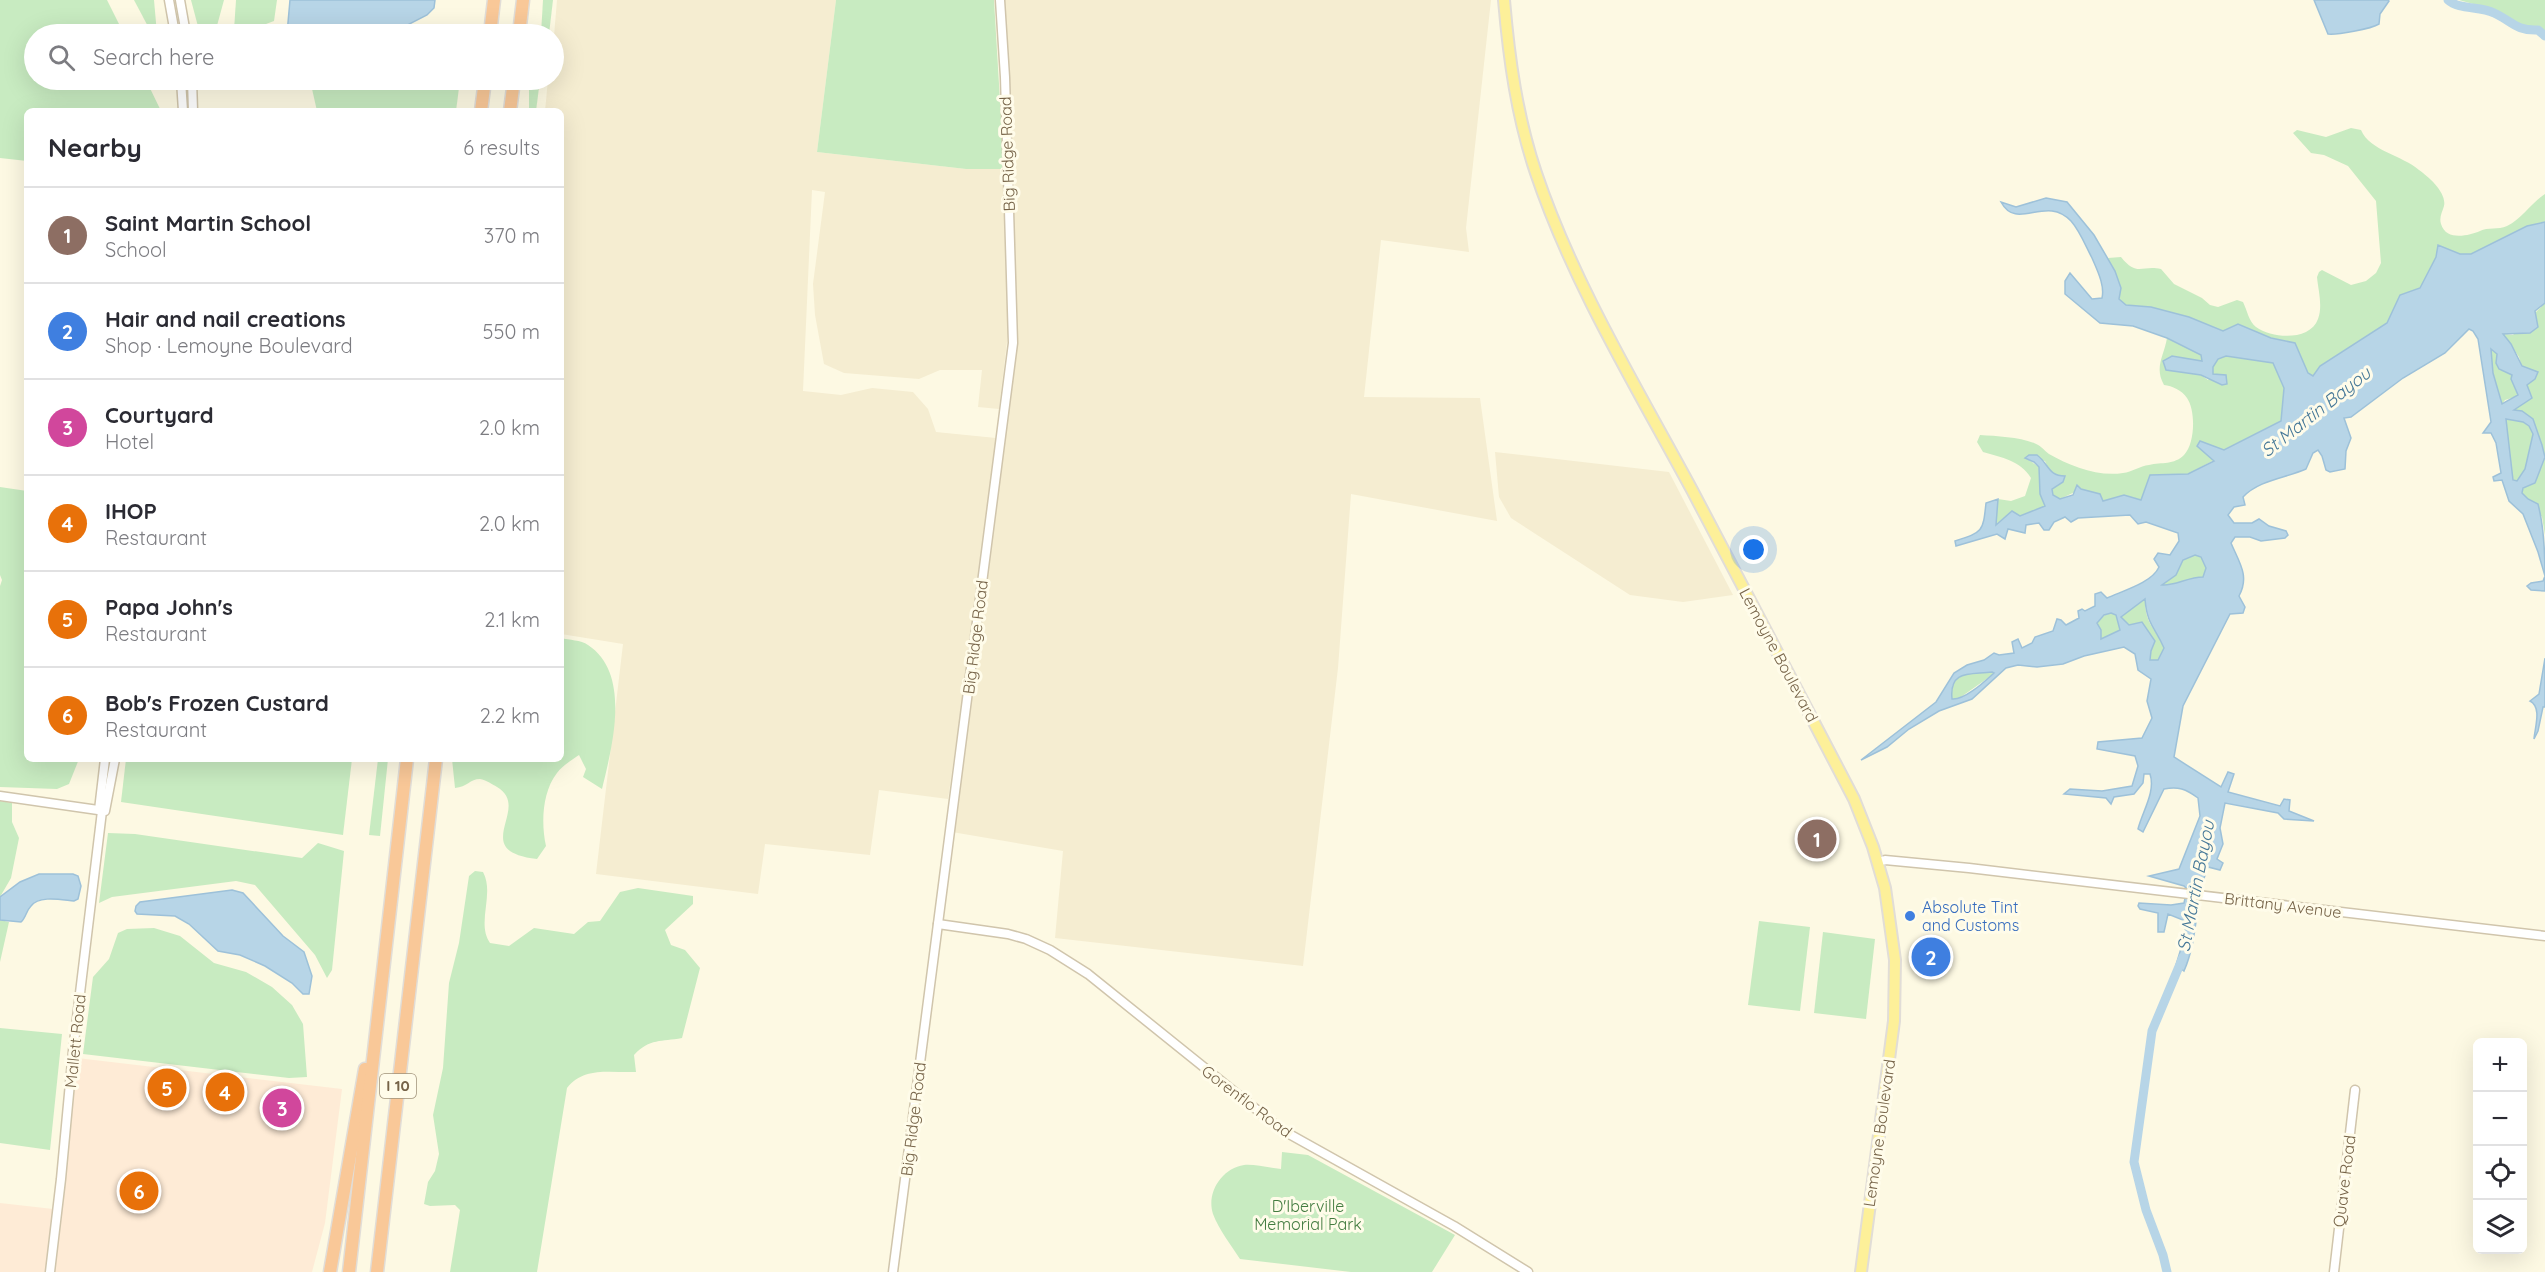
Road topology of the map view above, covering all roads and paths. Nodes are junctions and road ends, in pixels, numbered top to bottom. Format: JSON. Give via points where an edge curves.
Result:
{"nodes":[{"id":1,"x":169,"y":0,"type":"edge"},
{"id":2,"x":180,"y":0,"type":"edge"},
{"id":3,"x":494,"y":0,"type":"edge"},
{"id":4,"x":523,"y":0,"type":"edge"},
{"id":5,"x":1000,"y":0,"type":"edge"},
{"id":6,"x":1504,"y":0,"type":"edge"},
{"id":7,"x":173,"y":24,"type":"edge"},
{"id":8,"x":184,"y":24,"type":"edge"},
{"id":9,"x":491,"y":24,"type":"edge"},
{"id":10,"x":520,"y":24,"type":"edge"},
{"id":11,"x":182,"y":90,"type":"edge"},
{"id":12,"x":192,"y":90,"type":"edge"},
{"id":13,"x":484,"y":90,"type":"edge"},
{"id":14,"x":513,"y":90,"type":"edge"},
{"id":15,"x":183,"y":108,"type":"edge"},
{"id":16,"x":193,"y":108,"type":"edge"},
{"id":17,"x":481,"y":108,"type":"edge"},
{"id":18,"x":510,"y":108,"type":"edge"},
{"id":19,"x":105,"y":762,"type":"edge"},
{"id":20,"x":114,"y":762,"type":"edge"},
{"id":21,"x":406,"y":762,"type":"edge"},
{"id":22,"x":436,"y":762,"type":"edge"},
{"id":23,"x":0,"y":796,"type":"edge"},
{"id":24,"x":102,"y":811,"type":"junction"},
{"id":25,"x":1878,"y":862,"type":"junction"},
{"id":26,"x":938,"y":924,"type":"junction"},
{"id":27,"x":2545,"y":936,"type":"edge"},
{"id":28,"x":376,"y":1037,"type":"junction"},
{"id":29,"x":2355,"y":1090,"type":"dead end"},
{"id":30,"x":50,"y":1272,"type":"edge"},
{"id":31,"x":328,"y":1272,"type":"edge"},
{"id":32,"x":349,"y":1272,"type":"edge"},
{"id":33,"x":377,"y":1272,"type":"edge"},
{"id":34,"x":893,"y":1272,"type":"edge"},
{"id":35,"x":1528,"y":1272,"type":"edge"},
{"id":36,"x":1861,"y":1272,"type":"edge"},
{"id":37,"x":2334,"y":1272,"type":"edge"}],
"edges":[{"from":1,"to":7,"type":"street"},
{"from":2,"to":8,"type":"street"},
{"from":3,"to":9,"type":"highway"},
{"from":4,"to":10,"type":"highway"},
{"from":5,"to":26,"type":"street","name":"Big Ridge Road","via":[[1013,343]]},
{"from":6,"to":25,"type":"main road","name":"Lemoyne Boulevard","via":[[1512,73],[1524,129],[1536,172],[1572,264],[1854,799]]},
{"from":11,"to":15,"type":"street"},
{"from":12,"to":16,"type":"street"},
{"from":13,"to":17,"type":"highway"},
{"from":14,"to":18,"type":"highway"},
{"from":19,"to":24,"type":"street"},
{"from":20,"to":24,"type":"street"},
{"from":21,"to":28,"type":"highway","number":"I 10"},
{"from":22,"to":33,"type":"highway","number":"I 10"},
{"from":23,"to":24,"type":"street"},
{"from":24,"to":30,"type":"street","name":"Mallett Road"},
{"from":25,"to":27,"type":"street","name":"Brittany Avenue","via":[[1909,862]]},
{"from":25,"to":36,"type":"main road","name":"Lemoyne Boulevard","via":[[1892,924],[1895,994]]},
{"from":26,"to":34,"type":"street","name":"Big Ridge Road"},
{"from":26,"to":35,"type":"street","name":"Gorenflo Road","via":[[1008,934],[1039,944],[1088,974],[1282,1130],[1463,1231]]},
{"from":28,"to":31,"type":"highway","via":[[366,1066]]},
{"from":28,"to":32,"type":"highway","number":"I 10"},
{"from":29,"to":37,"type":"street","name":"Quave Road"}]}
